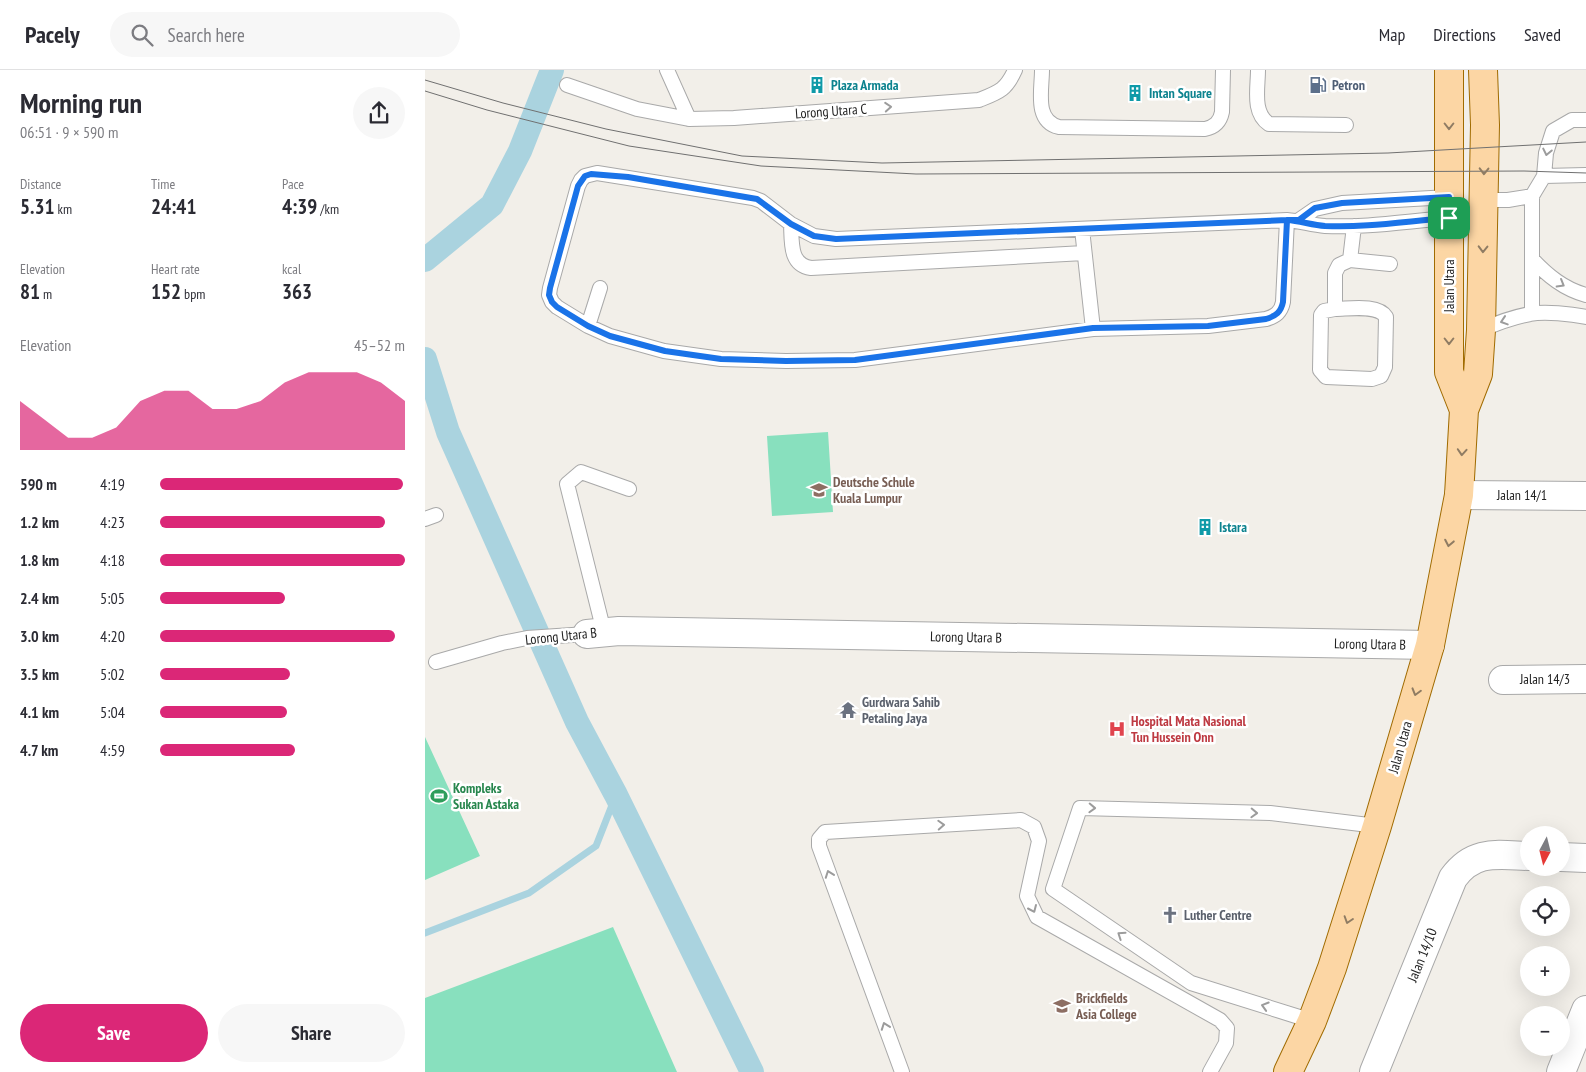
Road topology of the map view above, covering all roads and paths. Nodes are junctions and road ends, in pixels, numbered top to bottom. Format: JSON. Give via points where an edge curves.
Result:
{"nodes":[{"id":1,"x":667,"y":70,"type":"edge"},
{"id":2,"x":1015,"y":70,"type":"edge"},
{"id":3,"x":1042,"y":70,"type":"edge"},
{"id":4,"x":1223,"y":70,"type":"edge"},
{"id":5,"x":1258,"y":70,"type":"edge"},
{"id":6,"x":1483,"y":70,"type":"edge"},
{"id":7,"x":1447,"y":72,"type":"edge"},
{"id":8,"x":567,"y":85,"type":"dead end"},
{"id":9,"x":689,"y":119,"type":"junction"},
{"id":10,"x":1586,"y":120,"type":"edge"},
{"id":11,"x":1346,"y":125,"type":"dead end"},
{"id":12,"x":1586,"y":175,"type":"edge"},
{"id":13,"x":1544,"y":176,"type":"junction"},
{"id":14,"x":1532,"y":196,"type":"junction"},
{"id":15,"x":1483,"y":200,"type":"junction"},
{"id":16,"x":1449,"y":208,"type":"junction"},
{"id":17,"x":1293,"y":220,"type":"junction"},
{"id":18,"x":791,"y":224,"type":"junction"},
{"id":19,"x":1353,"y":226,"type":"junction"},
{"id":20,"x":1082,"y":229,"type":"junction"},
{"id":21,"x":1085,"y":253,"type":"junction"},
{"id":22,"x":1532,"y":259,"type":"junction"},
{"id":23,"x":1350,"y":260,"type":"junction"},
{"id":24,"x":1390,"y":264,"type":"dead end"},
{"id":25,"x":601,"y":288,"type":"dead end"},
{"id":26,"x":1582,"y":294,"type":"edge"},
{"id":27,"x":1335,"y":309,"type":"junction"},
{"id":28,"x":1532,"y":313,"type":"junction"},
{"id":29,"x":1581,"y":316,"type":"edge"},
{"id":30,"x":588,"y":326,"type":"junction"},
{"id":31,"x":1093,"y":328,"type":"junction"},
{"id":32,"x":1481,"y":330,"type":"junction"},
{"id":33,"x":1464,"y":410,"type":"junction"},
{"id":34,"x":629,"y":489,"type":"dead end"},
{"id":35,"x":1459,"y":495,"type":"junction"},
{"id":36,"x":1586,"y":496,"type":"edge"},
{"id":37,"x":596,"y":633,"type":"junction"},
{"id":38,"x":1429,"y":645,"type":"junction"},
{"id":39,"x":436,"y":662,"type":"dead end"},
{"id":40,"x":1586,"y":679,"type":"edge"},
{"id":41,"x":1503,"y":680,"type":"dead end"},
{"id":42,"x":1377,"y":826,"type":"junction"},
{"id":43,"x":1520,"y":856,"type":"edge"},
{"id":44,"x":1570,"y":857,"type":"edge"},
{"id":45,"x":1586,"y":858,"type":"edge"},
{"id":46,"x":1586,"y":1010,"type":"edge"},
{"id":47,"x":1312,"y":1021,"type":"junction"},
{"id":48,"x":902,"y":1072,"type":"edge"},
{"id":49,"x":1210,"y":1072,"type":"edge"},
{"id":50,"x":1288,"y":1072,"type":"edge"},
{"id":51,"x":1374,"y":1072,"type":"edge"},
{"id":52,"x":1561,"y":1072,"type":"edge"}],
"edges":[{"from":1,"to":9,"type":"lane"},
{"from":9,"to":2,"type":"lane","name":"Lorong Utara C","one_way":true,"via":[[979,100],[1009,84]]},
{"from":3,"to":4,"type":"lane","via":[[1043,116],[1052,125],[1205,129],[1217,124],[1221,118]]},
{"from":5,"to":11,"type":"lane","via":[[1258,108],[1263,120],[1269,124]]},
{"from":6,"to":15,"type":"main road","name":"Jalan Utara","one_way":true},
{"from":7,"to":16,"type":"main road","name":"Jalan Utara","one_way":true},
{"from":8,"to":9,"type":"lane","name":"Lorong Utara C","via":[[637,109]]},
{"from":10,"to":13,"type":"lane","one_way":true,"via":[[1572,120],[1553,131],[1546,153]]},
{"from":12,"to":13,"type":"lane"},
{"from":13,"to":14,"type":"lane"},
{"from":14,"to":15,"type":"lane"},
{"from":14,"to":22,"type":"lane"},
{"from":15,"to":32,"type":"main road","name":"Jalan Utara","one_way":true},
{"from":16,"to":17,"type":"lane","via":[[1342,203],[1315,208]]},
{"from":16,"to":19,"type":"lane"},
{"from":16,"to":33,"type":"main road","name":"Jalan Utara","one_way":true,"via":[[1449,372]]},
{"from":17,"to":19,"type":"lane","via":[[1323,226]]},
{"from":17,"to":20,"type":"lane"},
{"from":17,"to":31,"type":"lane","via":[[1283,302],[1273,317],[1208,326]]},
{"from":18,"to":20,"type":"lane","via":[[814,236],[836,239]]},
{"from":18,"to":21,"type":"lane","via":[[795,260],[811,268]]},
{"from":18,"to":30,"type":"lane","via":[[753,198],[628,177],[597,173],[585,176],[578,186],[549,295],[557,307]]},
{"from":19,"to":23,"type":"lane"},
{"from":20,"to":21,"type":"lane"},
{"from":21,"to":31,"type":"lane"},
{"from":22,"to":26,"type":"lane","one_way":true,"via":[[1559,284]]},
{"from":22,"to":28,"type":"lane"},
{"from":23,"to":24,"type":"lane"},
{"from":23,"to":27,"type":"lane","via":[[1339,265],[1335,273]]},
{"from":25,"to":30,"type":"lane"},
{"from":26,"to":29,"type":"lane"},
{"from":27,"to":27,"type":"lane","via":[[1374,309],[1383,313],[1386,318],[1385,367],[1381,376],[1372,379],[1326,377],[1322,374],[1321,315]]},
{"from":28,"to":29,"type":"lane"},
{"from":28,"to":32,"type":"lane","one_way":true},
{"from":30,"to":31,"type":"lane","via":[[610,336],[665,351],[721,359],[786,361],[855,360]]},
{"from":32,"to":33,"type":"main road","name":"Jalan Utara","via":[[1478,374]]},
{"from":33,"to":35,"type":"main road","name":"Jalan Utara","one_way":true},
{"from":34,"to":37,"type":"lane","via":[[581,472],[567,484]]},
{"from":35,"to":36,"type":"street","name":"Jalan 14/1"},
{"from":35,"to":38,"type":"main road","name":"Jalan Utara","one_way":true},
{"from":37,"to":38,"type":"street","name":"Lorong Utara B"},
{"from":37,"to":39,"type":"lane","name":"Lorong Utara B","via":[[527,638]]},
{"from":38,"to":42,"type":"main road","name":"Jalan Utara","one_way":true},
{"from":40,"to":41,"type":"street","name":"Jalan 14/3"},
{"from":42,"to":47,"type":"main road","name":"Jalan Utara","one_way":true},
{"from":47,"to":42,"type":"lane","one_way":true,"via":[[1191,983],[1053,890],[1080,808],[1270,813]]},
{"from":43,"to":51,"type":"street","name":"Jalan 14/10","via":[[1487,855],[1461,867],[1453,878]]},
{"from":44,"to":45,"type":"street"},
{"from":46,"to":52,"type":"street"},
{"from":47,"to":50,"type":"main road","name":"Jalan Utara"},
{"from":48,"to":49,"type":"lane","one_way":true,"via":[[819,846],[819,839],[825,832],[1021,820],[1035,827],[1039,841],[1027,896],[1037,917],[1220,1020],[1227,1028],[1226,1043]]}]}
